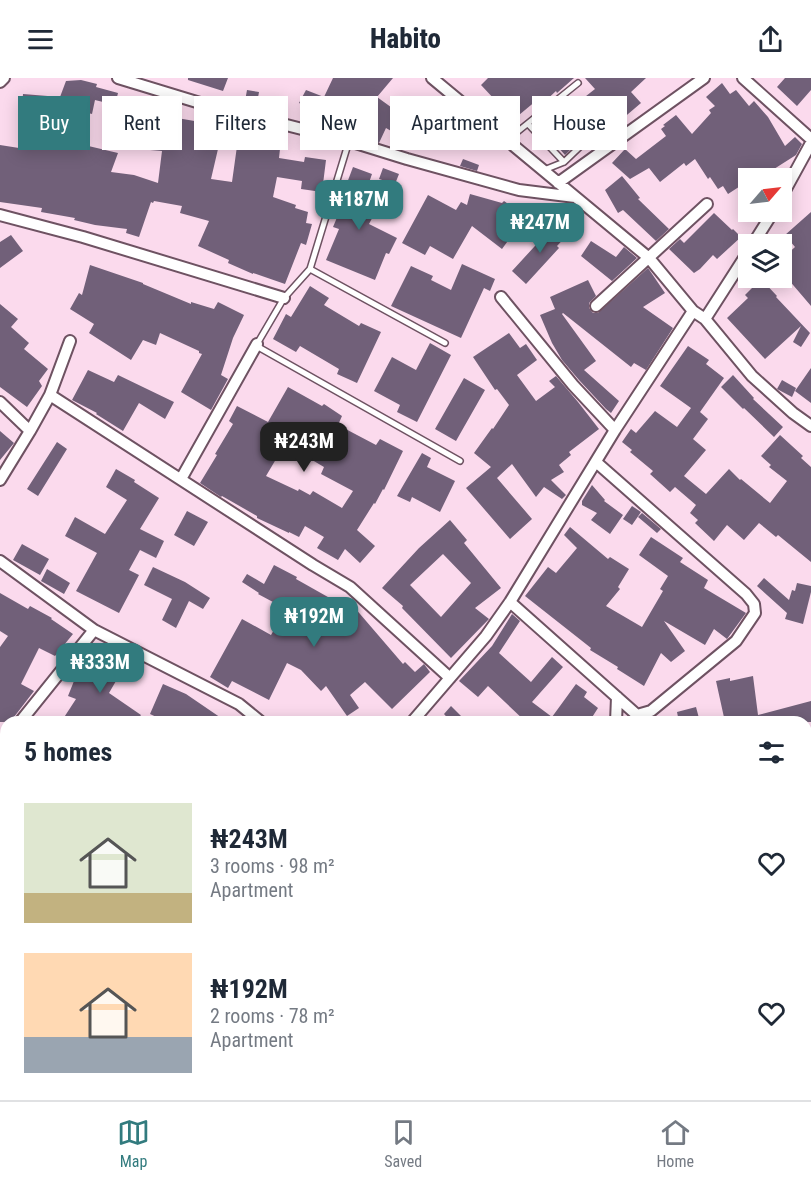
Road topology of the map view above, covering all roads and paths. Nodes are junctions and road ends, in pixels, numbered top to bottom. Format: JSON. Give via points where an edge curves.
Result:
{"nodes":[{"id":1,"x":4,"y":78,"type":"edge"},
{"id":2,"x":118,"y":78,"type":"edge"},
{"id":3,"x":704,"y":78,"type":"edge"},
{"id":4,"x":743,"y":78,"type":"edge"},
{"id":5,"x":438,"y":80,"type":"edge"},
{"id":6,"x":0,"y":82,"type":"edge"},
{"id":7,"x":578,"y":83,"type":"dead end"},
{"id":8,"x":456,"y":96,"type":"edge"},
{"id":9,"x":562,"y":96,"type":"edge"},
{"id":10,"x":532,"y":121,"type":"edge"},
{"id":11,"x":528,"y":124,"type":"junction"},
{"id":12,"x":300,"y":129,"type":"edge"},
{"id":13,"x":520,"y":130,"type":"edge"},
{"id":14,"x":811,"y":141,"type":"edge"},
{"id":15,"x":346,"y":150,"type":"edge"},
{"id":16,"x":378,"y":150,"type":"edge"},
{"id":17,"x":518,"y":150,"type":"edge"},
{"id":18,"x":577,"y":150,"type":"edge"},
{"id":19,"x":564,"y":162,"type":"junction"},
{"id":20,"x":543,"y":171,"type":"junction"},
{"id":21,"x":792,"y":177,"type":"edge"},
{"id":22,"x":558,"y":183,"type":"junction"},
{"id":23,"x":577,"y":197,"type":"junction"},
{"id":24,"x":707,"y":204,"type":"dead end"},
{"id":25,"x":0,"y":215,"type":"edge"},
{"id":26,"x":649,"y":258,"type":"junction"},
{"id":27,"x":738,"y":268,"type":"edge"},
{"id":28,"x":310,"y":269,"type":"junction"},
{"id":29,"x":501,"y":297,"type":"dead end"},
{"id":30,"x":284,"y":298,"type":"junction"},
{"id":31,"x":596,"y":306,"type":"dead end"},
{"id":32,"x":693,"y":311,"type":"junction"},
{"id":33,"x":705,"y":319,"type":"junction"},
{"id":34,"x":70,"y":341,"type":"dead end"},
{"id":35,"x":445,"y":343,"type":"dead end"},
{"id":36,"x":256,"y":344,"type":"junction"},
{"id":37,"x":50,"y":395,"type":"junction"},
{"id":38,"x":0,"y":402,"type":"edge"},
{"id":39,"x":811,"y":426,"type":"edge"},
{"id":40,"x":615,"y":430,"type":"junction"},
{"id":41,"x":30,"y":431,"type":"junction"},
{"id":42,"x":460,"y":461,"type":"dead end"},
{"id":43,"x":596,"y":462,"type":"junction"},
{"id":44,"x":181,"y":479,"type":"junction"},
{"id":45,"x":0,"y":480,"type":"edge"},
{"id":46,"x":0,"y":561,"type":"edge"},
{"id":47,"x":510,"y":602,"type":"junction"},
{"id":48,"x":94,"y":630,"type":"junction"},
{"id":49,"x":450,"y":678,"type":"junction"},
{"id":50,"x":617,"y":697,"type":"junction"},
{"id":51,"x":25,"y":716,"type":"edge"},
{"id":52,"x":254,"y":716,"type":"edge"},
{"id":53,"x":417,"y":716,"type":"edge"},
{"id":54,"x":616,"y":716,"type":"edge"}],
"edges":[{"from":1,"to":6,"type":"street"},
{"from":2,"to":12,"type":"street"},
{"from":3,"to":22,"type":"street"},
{"from":4,"to":14,"type":"street"},
{"from":5,"to":8,"type":"street"},
{"from":7,"to":9,"type":"lane"},
{"from":10,"to":11,"type":"lane"},
{"from":11,"to":13,"type":"lane"},
{"from":11,"to":19,"type":"lane"},
{"from":14,"to":21,"type":"street"},
{"from":15,"to":28,"type":"lane"},
{"from":16,"to":23,"type":"street","via":[[519,190]]},
{"from":17,"to":20,"type":"street"},
{"from":18,"to":19,"type":"lane"},
{"from":19,"to":20,"type":"lane"},
{"from":20,"to":22,"type":"street"},
{"from":22,"to":23,"type":"street"},
{"from":23,"to":26,"type":"street"},
{"from":24,"to":26,"type":"street"},
{"from":25,"to":30,"type":"street"},
{"from":26,"to":31,"type":"street"},
{"from":26,"to":32,"type":"street"},
{"from":27,"to":33,"type":"street"},
{"from":28,"to":30,"type":"lane"},
{"from":28,"to":35,"type":"lane"},
{"from":29,"to":40,"type":"street"},
{"from":30,"to":36,"type":"lane"},
{"from":32,"to":33,"type":"street"},
{"from":32,"to":40,"type":"street"},
{"from":33,"to":39,"type":"street","via":[[752,376]]},
{"from":34,"to":37,"type":"street"},
{"from":36,"to":42,"type":"lane"},
{"from":36,"to":44,"type":"street"},
{"from":37,"to":41,"type":"street"},
{"from":37,"to":44,"type":"street"},
{"from":38,"to":41,"type":"street"},
{"from":40,"to":43,"type":"street"},
{"from":41,"to":45,"type":"street"},
{"from":43,"to":47,"type":"street"},
{"from":43,"to":50,"type":"street","via":[[746,594],[755,613],[736,641],[651,711],[637,715]]},
{"from":44,"to":49,"type":"street","via":[[351,587]]},
{"from":46,"to":48,"type":"street"},
{"from":47,"to":49,"type":"street"},
{"from":47,"to":50,"type":"street"},
{"from":48,"to":51,"type":"street"},
{"from":48,"to":52,"type":"street","via":[[239,704]]},
{"from":49,"to":53,"type":"street"},
{"from":50,"to":54,"type":"street"}]}
